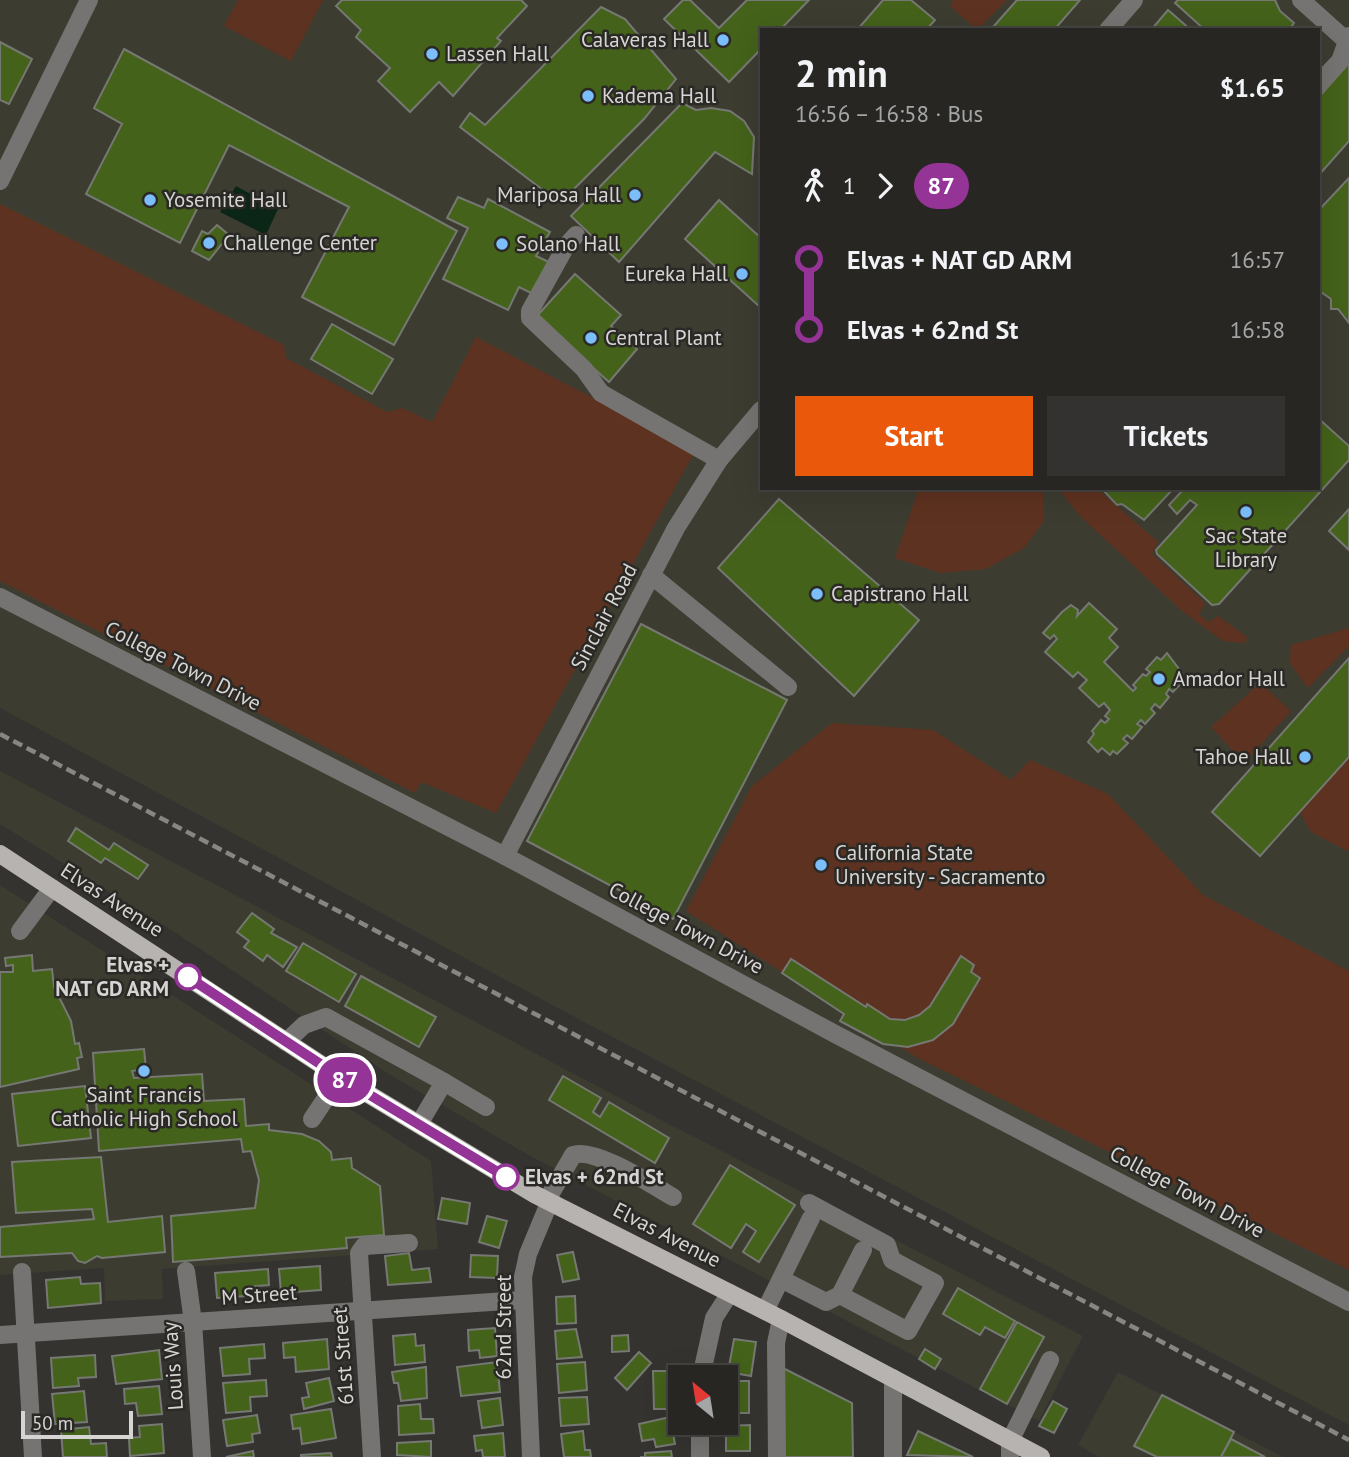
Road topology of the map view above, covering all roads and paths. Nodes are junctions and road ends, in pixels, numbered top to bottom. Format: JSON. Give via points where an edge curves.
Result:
{"nodes":[{"id":1,"x":89,"y":0,"type":"edge"},
{"id":2,"x":1135,"y":0,"type":"edge"},
{"id":3,"x":1301,"y":0,"type":"edge"},
{"id":4,"x":1110,"y":28,"type":"edge"},
{"id":5,"x":1348,"y":40,"type":"edge"},
{"id":6,"x":1320,"y":82,"type":"edge"},
{"id":7,"x":5,"y":159,"type":"edge"},
{"id":8,"x":0,"y":181,"type":"edge"},
{"id":9,"x":576,"y":236,"type":"dead end"},
{"id":10,"x":760,"y":412,"type":"edge"},
{"id":11,"x":719,"y":460,"type":"junction"},
{"id":12,"x":652,"y":575,"type":"junction"},
{"id":13,"x":0,"y":597,"type":"edge"},
{"id":14,"x":788,"y":687,"type":"dead end"},
{"id":15,"x":0,"y":854,"type":"edge"},
{"id":16,"x":505,"y":856,"type":"junction"},
{"id":17,"x":52,"y":888,"type":"junction"},
{"id":18,"x":20,"y":931,"type":"dead end"},
{"id":19,"x":286,"y":1042,"type":"junction"},
{"id":20,"x":340,"y":1077,"type":"junction"},
{"id":21,"x":444,"y":1082,"type":"junction"},
{"id":22,"x":486,"y":1107,"type":"dead end"},
{"id":23,"x":312,"y":1119,"type":"dead end"},
{"id":24,"x":419,"y":1124,"type":"junction"},
{"id":25,"x":673,"y":1197,"type":"dead end"},
{"id":26,"x":549,"y":1200,"type":"junction"},
{"id":27,"x":409,"y":1242,"type":"dead end"},
{"id":28,"x":863,"y":1250,"type":"dead end"},
{"id":29,"x":186,"y":1271,"type":"dead end"},
{"id":30,"x":22,"y":1272,"type":"dead end"},
{"id":31,"x":780,"y":1279,"type":"junction"},
{"id":32,"x":730,"y":1293,"type":"junction"},
{"id":33,"x":840,"y":1295,"type":"junction"},
{"id":34,"x":522,"y":1300,"type":"junction"},
{"id":35,"x":1349,"y":1302,"type":"edge"},
{"id":36,"x":363,"y":1311,"type":"junction"},
{"id":37,"x":773,"y":1315,"type":"junction"},
{"id":38,"x":194,"y":1322,"type":"junction"},
{"id":39,"x":26,"y":1333,"type":"junction"},
{"id":40,"x":0,"y":1335,"type":"edge"},
{"id":41,"x":1050,"y":1360,"type":"dead end"},
{"id":42,"x":703,"y":1365,"type":"edge"},
{"id":43,"x":893,"y":1378,"type":"junction"},
{"id":44,"x":700,"y":1435,"type":"edge"},
{"id":45,"x":1010,"y":1449,"type":"edge"},
{"id":46,"x":33,"y":1457,"type":"edge"},
{"id":47,"x":202,"y":1457,"type":"edge"},
{"id":48,"x":372,"y":1457,"type":"edge"},
{"id":49,"x":531,"y":1457,"type":"edge"},
{"id":50,"x":701,"y":1457,"type":"edge"},
{"id":51,"x":777,"y":1457,"type":"edge"},
{"id":52,"x":893,"y":1457,"type":"edge"},
{"id":53,"x":1041,"y":1457,"type":"edge"}],
"edges":[{"from":1,"to":7,"type":"street"},
{"from":2,"to":4,"type":"street"},
{"from":3,"to":5,"type":"street"},
{"from":5,"to":6,"type":"street","via":[[1340,61]]},
{"from":7,"to":8,"type":"street"},
{"from":9,"to":11,"type":"street","via":[[530,318],[584,369],[601,393]]},
{"from":10,"to":11,"type":"street","name":"Sinclair Road"},
{"from":11,"to":12,"type":"street","name":"Sinclair Road"},
{"from":12,"to":14,"type":"street"},
{"from":12,"to":16,"type":"street","name":"Sinclair Road"},
{"from":13,"to":16,"type":"street","name":"College Town Drive"},
{"from":15,"to":17,"type":"main road","name":"Elvas Avenue"},
{"from":16,"to":35,"type":"street","name":"College Town Drive","via":[[836,1035]]},
{"from":17,"to":18,"type":"street"},
{"from":17,"to":19,"type":"main road","name":"Elvas Avenue"},
{"from":19,"to":20,"type":"main road","name":"Elvas Avenue"},
{"from":19,"to":21,"type":"street","via":[[304,1025],[326,1017]]},
{"from":20,"to":23,"type":"street"},
{"from":20,"to":24,"type":"main road","name":"Elvas Avenue"},
{"from":21,"to":22,"type":"street"},
{"from":21,"to":24,"type":"street"},
{"from":24,"to":26,"type":"main road","name":"Elvas Avenue"},
{"from":25,"to":26,"type":"street","name":"62nd Street","via":[[598,1157],[579,1153],[573,1155]]},
{"from":26,"to":32,"type":"main road","name":"Elvas Avenue"},
{"from":26,"to":34,"type":"street","name":"62nd Street","via":[[528,1254]]},
{"from":27,"to":36,"type":"street","name":"61st Street","via":[[364,1246],[359,1253]]},
{"from":28,"to":33,"type":"street"},
{"from":29,"to":38,"type":"street","name":"Louis Way"},
{"from":30,"to":39,"type":"street"},
{"from":31,"to":33,"type":"street","via":[[826,1302]]},
{"from":31,"to":33,"type":"street","via":[[810,1211],[887,1245],[892,1259],[936,1283],[908,1331]]},
{"from":31,"to":37,"type":"street"},
{"from":32,"to":37,"type":"main road","name":"Elvas Avenue"},
{"from":32,"to":42,"type":"street","via":[[715,1318]]},
{"from":34,"to":36,"type":"street","name":"M Street"},
{"from":34,"to":49,"type":"street","name":"62nd Street"},
{"from":36,"to":38,"type":"street","name":"M Street"},
{"from":36,"to":48,"type":"street","name":"61st Street"},
{"from":37,"to":43,"type":"main road","name":"Elvas Avenue"},
{"from":37,"to":51,"type":"street"},
{"from":38,"to":39,"type":"street","name":"M Street"},
{"from":38,"to":47,"type":"street","name":"Louis Way"},
{"from":39,"to":40,"type":"street","name":"M Street"},
{"from":39,"to":46,"type":"street"},
{"from":41,"to":45,"type":"street"},
{"from":43,"to":45,"type":"main road","name":"Elvas Avenue"},
{"from":43,"to":52,"type":"street"},
{"from":44,"to":50,"type":"street"},
{"from":45,"to":53,"type":"main road","name":"Elvas Avenue"}]}
